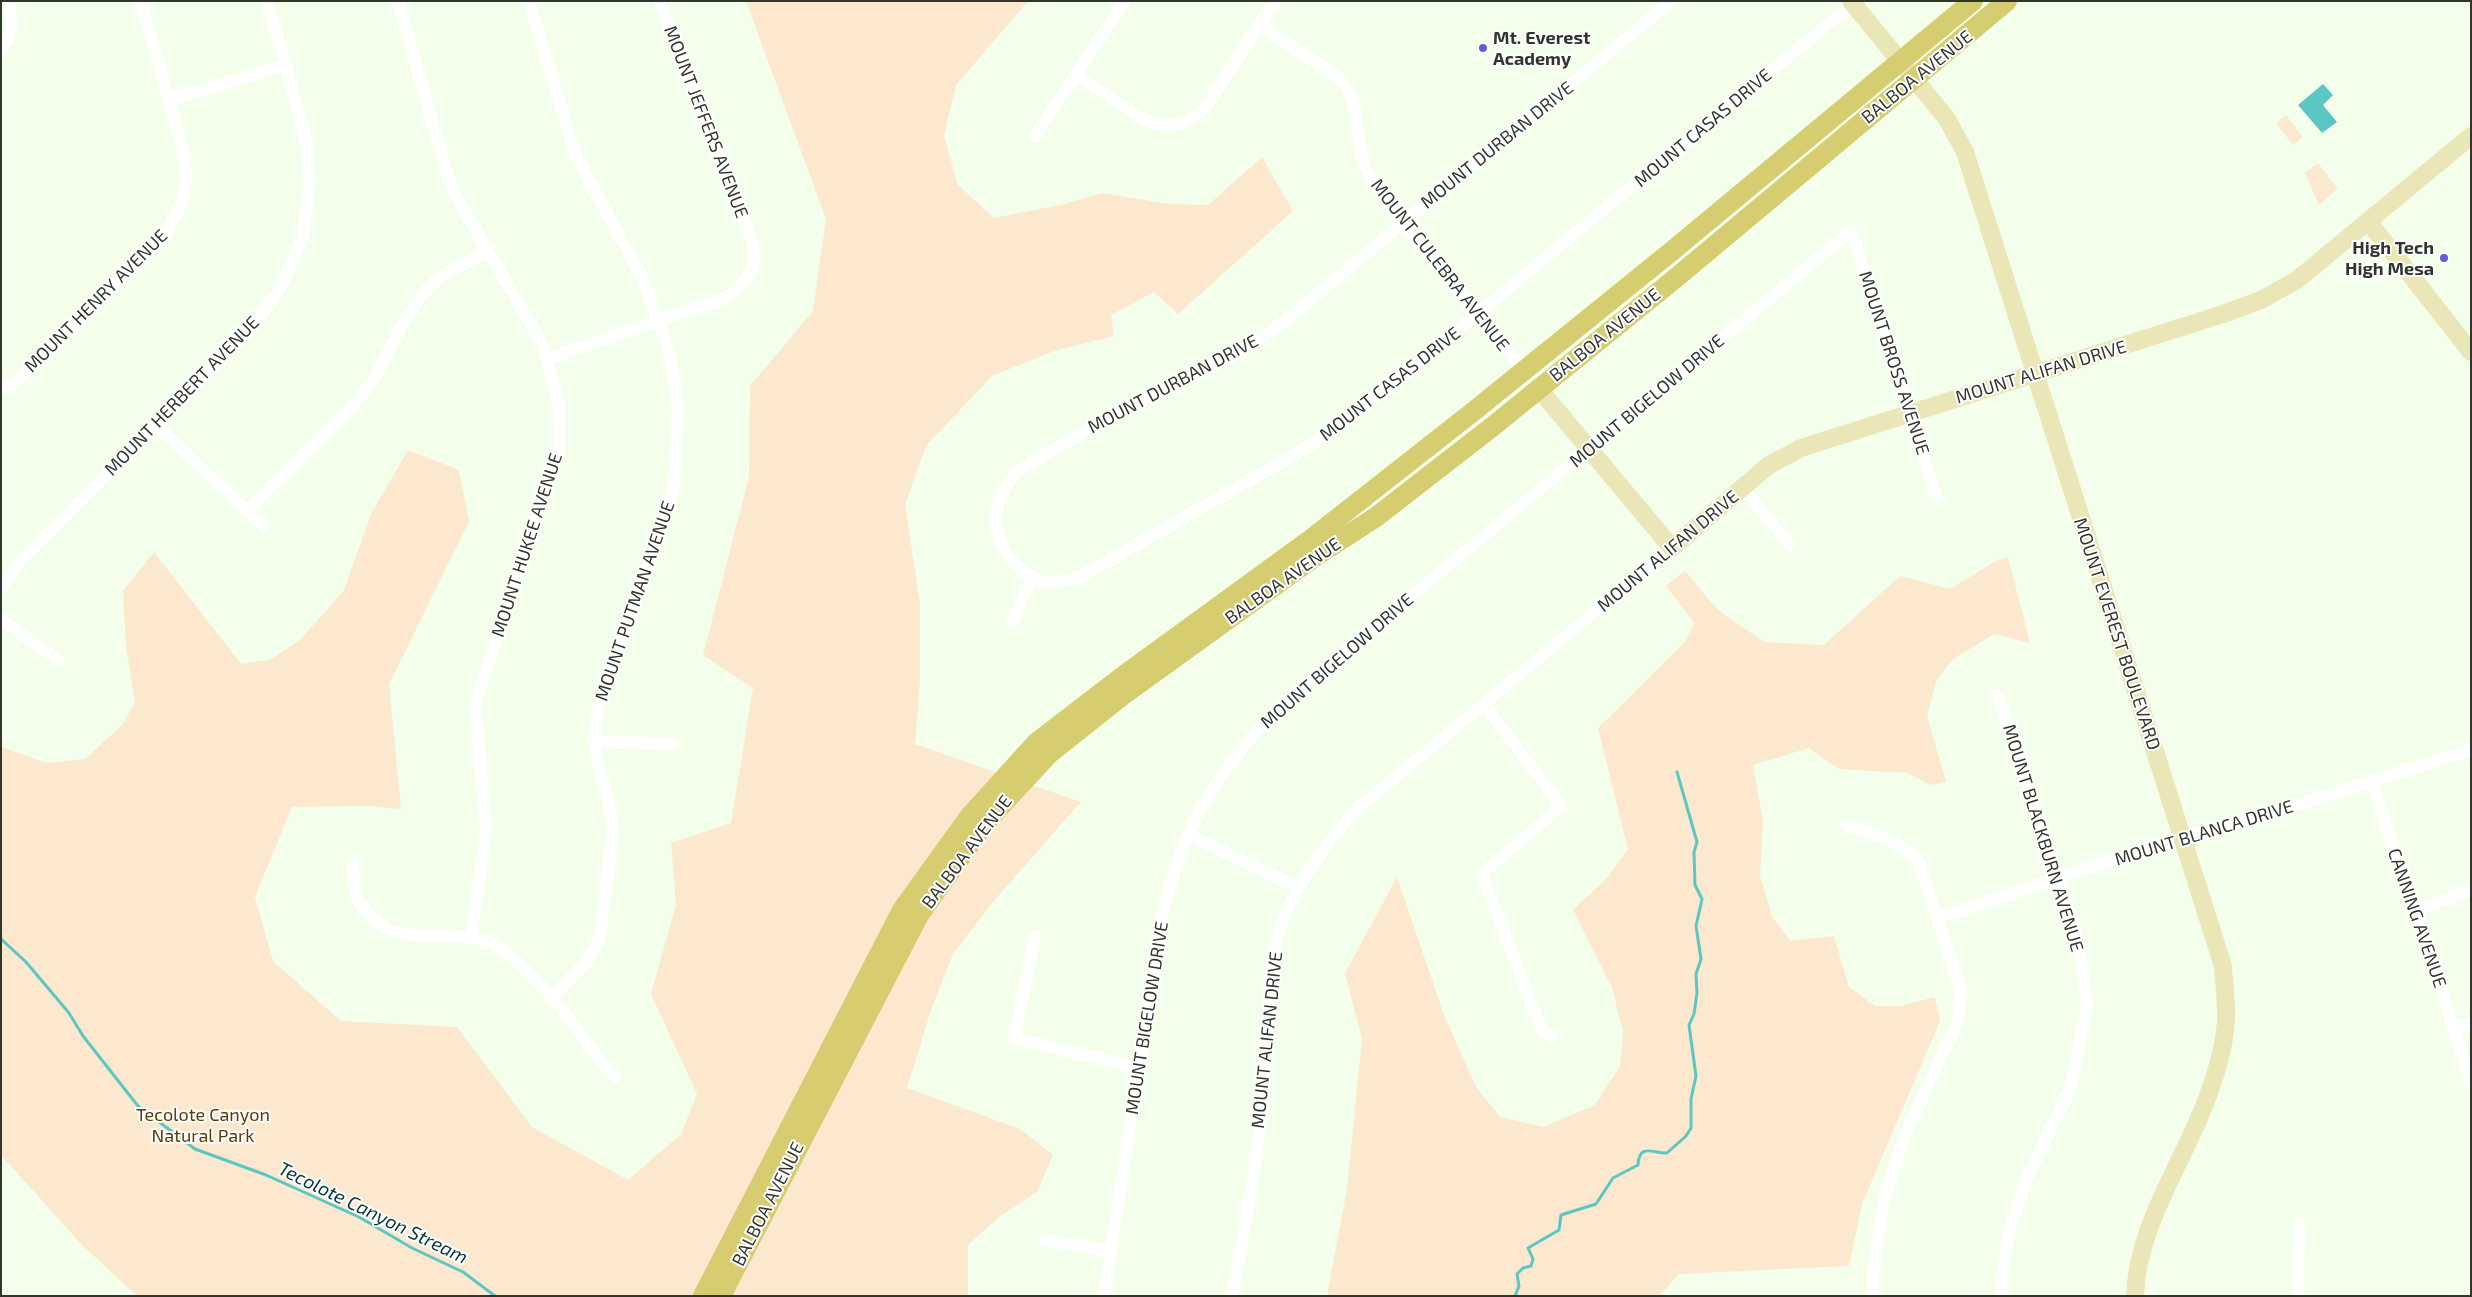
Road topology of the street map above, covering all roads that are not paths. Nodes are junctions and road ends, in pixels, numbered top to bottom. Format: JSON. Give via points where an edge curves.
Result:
{"nodes":[{"id":1,"x":9,"y":1,"type":"edge"},
{"id":2,"x":141,"y":1,"type":"edge"},
{"id":3,"x":266,"y":1,"type":"edge"},
{"id":4,"x":398,"y":1,"type":"edge"},
{"id":5,"x":529,"y":1,"type":"edge"},
{"id":6,"x":659,"y":1,"type":"edge"},
{"id":7,"x":1125,"y":1,"type":"edge"},
{"id":8,"x":1274,"y":1,"type":"edge"},
{"id":9,"x":1671,"y":1,"type":"edge"},
{"id":10,"x":1973,"y":1,"type":"edge"},
{"id":11,"x":2007,"y":1,"type":"edge"},
{"id":12,"x":1853,"y":2,"type":"edge"},
{"id":13,"x":1259,"y":25,"type":"junction"},
{"id":14,"x":1,"y":51,"type":"edge"},
{"id":15,"x":1902,"y":61,"type":"junction"},
{"id":16,"x":286,"y":65,"type":"junction"},
{"id":17,"x":1076,"y":75,"type":"junction"},
{"id":18,"x":1916,"y":78,"type":"junction"},
{"id":19,"x":169,"y":100,"type":"junction"},
{"id":20,"x":1036,"y":136,"type":"dead end"},
{"id":21,"x":2471,"y":136,"type":"edge"},
{"id":22,"x":2368,"y":221,"type":"junction"},
{"id":23,"x":1402,"y":223,"type":"junction"},
{"id":24,"x":1851,"y":231,"type":"joint"},
{"id":25,"x":488,"y":250,"type":"junction"},
{"id":26,"x":1479,"y":314,"type":"junction"},
{"id":27,"x":658,"y":320,"type":"junction"},
{"id":28,"x":1551,"y":349,"type":"junction"},
{"id":29,"x":2471,"y":352,"type":"edge"},
{"id":30,"x":548,"y":359,"type":"junction"},
{"id":31,"x":1524,"y":371,"type":"junction"},
{"id":32,"x":2035,"y":374,"type":"junction"},
{"id":33,"x":1,"y":389,"type":"edge"},
{"id":34,"x":1539,"y":389,"type":"junction"},
{"id":35,"x":1910,"y":412,"type":"junction"},
{"id":36,"x":156,"y":425,"type":"junction"},
{"id":37,"x":1492,"y":426,"type":"junction"},
{"id":38,"x":1589,"y":450,"type":"junction"},
{"id":39,"x":1743,"y":488,"type":"junction"},
{"id":40,"x":1936,"y":496,"type":"dead end"},
{"id":41,"x":248,"y":510,"type":"junction"},
{"id":42,"x":264,"y":526,"type":"dead end"},
{"id":43,"x":997,"y":527,"type":"joint"},
{"id":44,"x":1790,"y":546,"type":"dead end"},
{"id":45,"x":1672,"y":548,"type":"junction"},
{"id":46,"x":1032,"y":577,"type":"junction"},
{"id":47,"x":1,"y":588,"type":"edge"},
{"id":48,"x":1,"y":619,"type":"edge"},
{"id":49,"x":1012,"y":623,"type":"dead end"},
{"id":50,"x":59,"y":661,"type":"dead end"},
{"id":51,"x":1998,"y":695,"type":"dead end"},
{"id":52,"x":1484,"y":704,"type":"junction"},
{"id":53,"x":594,"y":741,"type":"junction"},
{"id":54,"x":673,"y":744,"type":"dead end"},
{"id":55,"x":2471,"y":750,"type":"edge"},
{"id":56,"x":2372,"y":781,"type":"junction"},
{"id":57,"x":1845,"y":825,"type":"dead end"},
{"id":58,"x":1189,"y":835,"type":"junction"},
{"id":59,"x":2182,"y":837,"type":"junction"},
{"id":60,"x":353,"y":864,"type":"dead end"},
{"id":61,"x":2057,"y":878,"type":"junction"},
{"id":62,"x":1300,"y":888,"type":"junction"},
{"id":63,"x":2471,"y":890,"type":"edge"},
{"id":64,"x":2417,"y":910,"type":"junction"},
{"id":65,"x":1937,"y":918,"type":"junction"},
{"id":66,"x":1035,"y":937,"type":"dead end"},
{"id":67,"x":471,"y":938,"type":"junction"},
{"id":68,"x":551,"y":998,"type":"junction"},
{"id":69,"x":2471,"y":1023,"type":"edge"},
{"id":70,"x":2454,"y":1029,"type":"junction"},
{"id":71,"x":1552,"y":1037,"type":"dead end"},
{"id":72,"x":1138,"y":1068,"type":"junction"},
{"id":73,"x":615,"y":1078,"type":"dead end"},
{"id":74,"x":2471,"y":1083,"type":"edge"},
{"id":75,"x":2299,"y":1224,"type":"dead end"},
{"id":76,"x":1045,"y":1240,"type":"dead end"},
{"id":77,"x":1110,"y":1251,"type":"junction"},
{"id":78,"x":703,"y":1296,"type":"edge"},
{"id":79,"x":721,"y":1296,"type":"edge"},
{"id":80,"x":1104,"y":1296,"type":"edge"},
{"id":81,"x":1232,"y":1296,"type":"edge"},
{"id":82,"x":1872,"y":1296,"type":"edge"},
{"id":83,"x":2002,"y":1296,"type":"edge"},
{"id":84,"x":2135,"y":1296,"type":"edge"},
{"id":85,"x":2298,"y":1296,"type":"edge"}],
"edges":[{"from":1,"to":14,"type":"street","via":[[13,28],[8,43]]},
{"from":2,"to":19,"type":"street","name":"MOUNT HENRY AVENUE"},
{"from":3,"to":16,"type":"street","name":"MOUNT HERBERT AVENUE"},
{"from":4,"to":25,"type":"street","name":"MOUNT HUKEE AVENUE","via":[[448,177]]},
{"from":5,"to":27,"type":"street","name":"MOUNT PUTMAN AVENUE","via":[[576,156],[643,279]]},
{"from":6,"to":27,"type":"street","name":"MOUNT JEFFERS AVENUE","via":[[754,243],[756,257],[746,281],[728,297]]},
{"from":7,"to":17,"type":"street"},
{"from":8,"to":13,"type":"street"},
{"from":9,"to":23,"type":"street","name":"MOUNT DURBAN DRIVE"},
{"from":10,"to":15,"type":"main road","name":"BALBOA AVENUE"},
{"from":11,"to":18,"type":"main road","name":"BALBOA AVENUE"},
{"from":12,"to":15,"type":"street","name":"MOUNT EVEREST BOULEVARD"},
{"from":12,"to":26,"type":"street","name":"MOUNT CASAS DRIVE"},
{"from":13,"to":17,"type":"street","via":[[1204,109],[1182,124],[1162,126],[1146,121]]},
{"from":13,"to":23,"type":"street","name":"MOUNT CULEBRA AVENUE","via":[[1344,83],[1357,112],[1360,149],[1367,173]]},
{"from":15,"to":18,"type":"street","name":"MOUNT EVEREST BOULEVARD"},
{"from":15,"to":28,"type":"main road","name":"BALBOA AVENUE"},
{"from":16,"to":19,"type":"street"},
{"from":16,"to":36,"type":"street","name":"MOUNT HERBERT AVENUE","via":[[307,146],[309,184],[302,237],[283,283],[252,328]]},
{"from":17,"to":20,"type":"street"},
{"from":18,"to":32,"type":"street","name":"MOUNT EVEREST BOULEVARD","via":[[1947,119],[1965,152]]},
{"from":18,"to":34,"type":"main road","name":"BALBOA AVENUE"},
{"from":19,"to":33,"type":"street","name":"MOUNT HENRY AVENUE","via":[[184,154],[186,181],[175,218],[165,234],[14,384]]},
{"from":21,"to":22,"type":"street","name":"MOUNT ALIFAN DRIVE"},
{"from":22,"to":29,"type":"street"},
{"from":22,"to":32,"type":"street","name":"MOUNT ALIFAN DRIVE","via":[[2296,280],[2261,300]]},
{"from":23,"to":26,"type":"street","name":"MOUNT CULEBRA AVENUE"},
{"from":23,"to":43,"type":"street","name":"MOUNT DURBAN DRIVE","via":[[1286,321],[1251,345],[1133,403],[1017,471],[1006,484],[996,512]]},
{"from":24,"to":35,"type":"street","name":"MOUNT BROSS AVENUE"},
{"from":24,"to":38,"type":"street","name":"MOUNT BIGELOW DRIVE"},
{"from":25,"to":30,"type":"street","name":"MOUNT HUKEE AVENUE"},
{"from":25,"to":41,"type":"street","via":[[440,277],[422,295],[405,319],[376,376],[355,404]]},
{"from":26,"to":31,"type":"street","name":"MOUNT CULEBRA AVENUE"},
{"from":26,"to":46,"type":"street","name":"MOUNT CASAS DRIVE","via":[[1351,418],[1306,448],[1078,578],[1055,583]]},
{"from":27,"to":30,"type":"street"},
{"from":27,"to":53,"type":"street","name":"MOUNT PUTMAN AVENUE","via":[[669,352],[678,408],[674,483],[654,553],[598,708]]},
{"from":28,"to":31,"type":"main road","name":"BALBOA AVENUE"},
{"from":28,"to":34,"type":"main road","via":[[1540,370]]},
{"from":30,"to":67,"type":"street","name":"MOUNT HUKEE AVENUE","via":[[559,404],[559,453],[475,704],[486,831]]},
{"from":31,"to":37,"type":"main road","via":[[1524,382],[1516,396]]},
{"from":31,"to":78,"type":"main road","name":"BALBOA AVENUE","via":[[1311,539],[1036,743],[994,787],[902,910]]},
{"from":32,"to":35,"type":"street","name":"MOUNT ALIFAN DRIVE"},
{"from":32,"to":59,"type":"street","name":"MOUNT EVEREST BOULEVARD"},
{"from":34,"to":37,"type":"main road","name":"BALBOA AVENUE"},
{"from":34,"to":38,"type":"street"},
{"from":35,"to":39,"type":"street","name":"MOUNT ALIFAN DRIVE","via":[[1801,448],[1769,465]]},
{"from":35,"to":40,"type":"street","name":"MOUNT BROSS AVENUE"},
{"from":36,"to":41,"type":"street"},
{"from":36,"to":47,"type":"street","name":"MOUNT HERBERT AVENUE","via":[[20,562]]},
{"from":37,"to":79,"type":"main road","name":"BALBOA AVENUE","via":[[1376,517],[1319,554],[1122,696],[1049,754],[1005,799],[919,915]]},
{"from":38,"to":45,"type":"street"},
{"from":38,"to":58,"type":"street","name":"MOUNT BIGELOW DRIVE","via":[[1279,706],[1229,764]]},
{"from":39,"to":44,"type":"street"},
{"from":39,"to":45,"type":"street","name":"MOUNT ALIFAN DRIVE"},
{"from":41,"to":42,"type":"street"},
{"from":43,"to":46,"type":"street","name":"MOUNT CASAS DRIVE","via":[[1008,558]]},
{"from":45,"to":52,"type":"street","name":"MOUNT ALIFAN DRIVE"},
{"from":46,"to":49,"type":"street"},
{"from":48,"to":50,"type":"street"},
{"from":51,"to":61,"type":"street","name":"MOUNT BLACKBURN AVENUE"},
{"from":52,"to":62,"type":"street","name":"MOUNT ALIFAN DRIVE","via":[[1358,808],[1323,851]]},
{"from":52,"to":71,"type":"street","via":[[1561,806],[1482,874],[1542,1031]]},
{"from":53,"to":54,"type":"street"},
{"from":53,"to":68,"type":"street","name":"MOUNT PUTMAN AVENUE","via":[[613,830],[600,937],[587,962]]},
{"from":55,"to":56,"type":"street","name":"MOUNT BLANCA DRIVE"},
{"from":56,"to":59,"type":"street","name":"MOUNT BLANCA DRIVE"},
{"from":56,"to":64,"type":"street","name":"CANNING AVENUE","via":[[2396,858],[2404,870]]},
{"from":57,"to":65,"type":"street","via":[[1898,843],[1913,854],[1919,862]]},
{"from":58,"to":62,"type":"street"},
{"from":58,"to":72,"type":"street","name":"MOUNT BIGELOW DRIVE","via":[[1177,862],[1162,915]]},
{"from":59,"to":61,"type":"street","name":"MOUNT BLANCA DRIVE"},
{"from":59,"to":84,"type":"street","name":"MOUNT EVEREST BOULEVARD","via":[[2223,966],[2226,1012],[2222,1048],[2209,1094],[2151,1221],[2141,1249]]},
{"from":60,"to":67,"type":"street","via":[[357,900],[374,921],[420,937]]},
{"from":61,"to":65,"type":"street","name":"MOUNT BLANCA DRIVE"},
{"from":61,"to":83,"type":"street","name":"MOUNT BLACKBURN AVENUE","via":[[2079,941],[2087,1007],[2070,1090],[2026,1180],[2010,1227]]},
{"from":62,"to":81,"type":"street","name":"MOUNT ALIFAN DRIVE","via":[[1282,924],[1272,962],[1263,1104]]},
{"from":63,"to":64,"type":"street"},
{"from":64,"to":70,"type":"street","name":"CANNING AVENUE"},
{"from":65,"to":82,"type":"street","via":[[1961,991],[1958,1021],[1904,1137],[1884,1201]]},
{"from":66,"to":72,"type":"street","via":[[1014,1038]]},
{"from":67,"to":68,"type":"street","via":[[490,942],[505,951]]},
{"from":68,"to":73,"type":"street"},
{"from":69,"to":70,"type":"street"},
{"from":70,"to":74,"type":"street","name":"CANNING AVENUE"},
{"from":72,"to":77,"type":"street","name":"MOUNT BIGELOW DRIVE"},
{"from":75,"to":85,"type":"street"},
{"from":76,"to":77,"type":"street"},
{"from":77,"to":80,"type":"street","name":"MOUNT BIGELOW DRIVE"}]}
